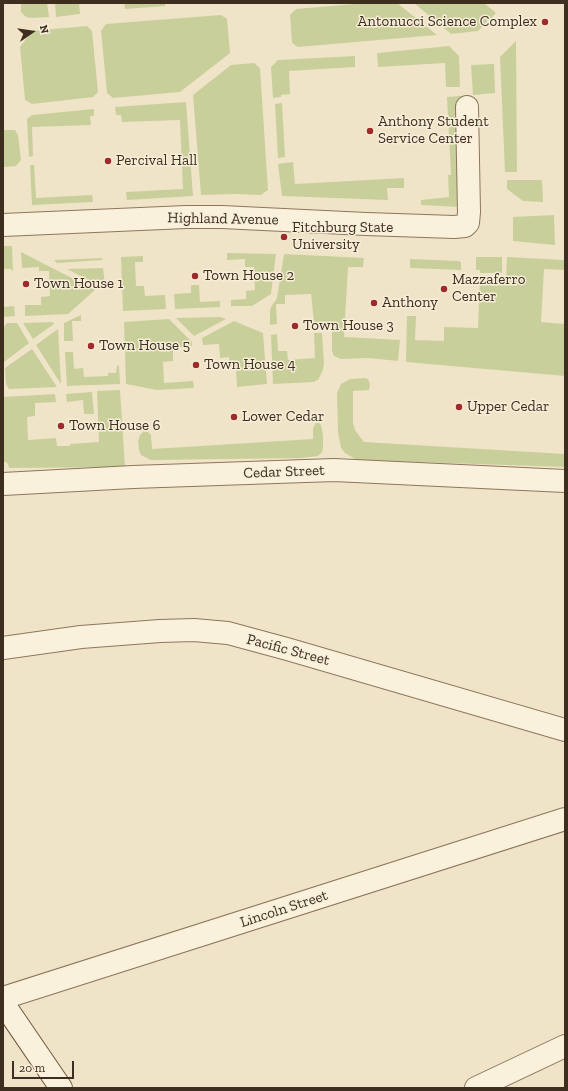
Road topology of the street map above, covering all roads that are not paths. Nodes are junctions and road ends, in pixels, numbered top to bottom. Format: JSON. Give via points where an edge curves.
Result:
{"nodes":[{"id":1,"x":467,"y":106,"type":"dead end"},
{"id":2,"x":3,"y":225,"type":"edge"},
{"id":3,"x":565,"y":481,"type":"edge"},
{"id":4,"x":3,"y":484,"type":"edge"},
{"id":5,"x":3,"y":648,"type":"edge"},
{"id":6,"x":565,"y":730,"type":"edge"},
{"id":7,"x":565,"y":819,"type":"edge"},
{"id":8,"x":3,"y":998,"type":"edge"},
{"id":9,"x":3,"y":1003,"type":"edge"},
{"id":10,"x":565,"y":1046,"type":"edge"},
{"id":11,"x":61,"y":1088,"type":"edge"},
{"id":12,"x":476,"y":1088,"type":"edge"}],
"edges":[{"from":1,"to":2,"type":"street","name":"Highland Avenue","via":[[469,212],[468,223],[465,226],[222,217]]},
{"from":3,"to":4,"type":"street","name":"Cedar Street","via":[[334,470]]},
{"from":5,"to":6,"type":"street","name":"Pacific Street","via":[[81,637],[160,631],[228,633],[288,648]]},
{"from":7,"to":8,"type":"street","name":"Lincoln Street"},
{"from":9,"to":11,"type":"street"},
{"from":10,"to":12,"type":"street"}]}
